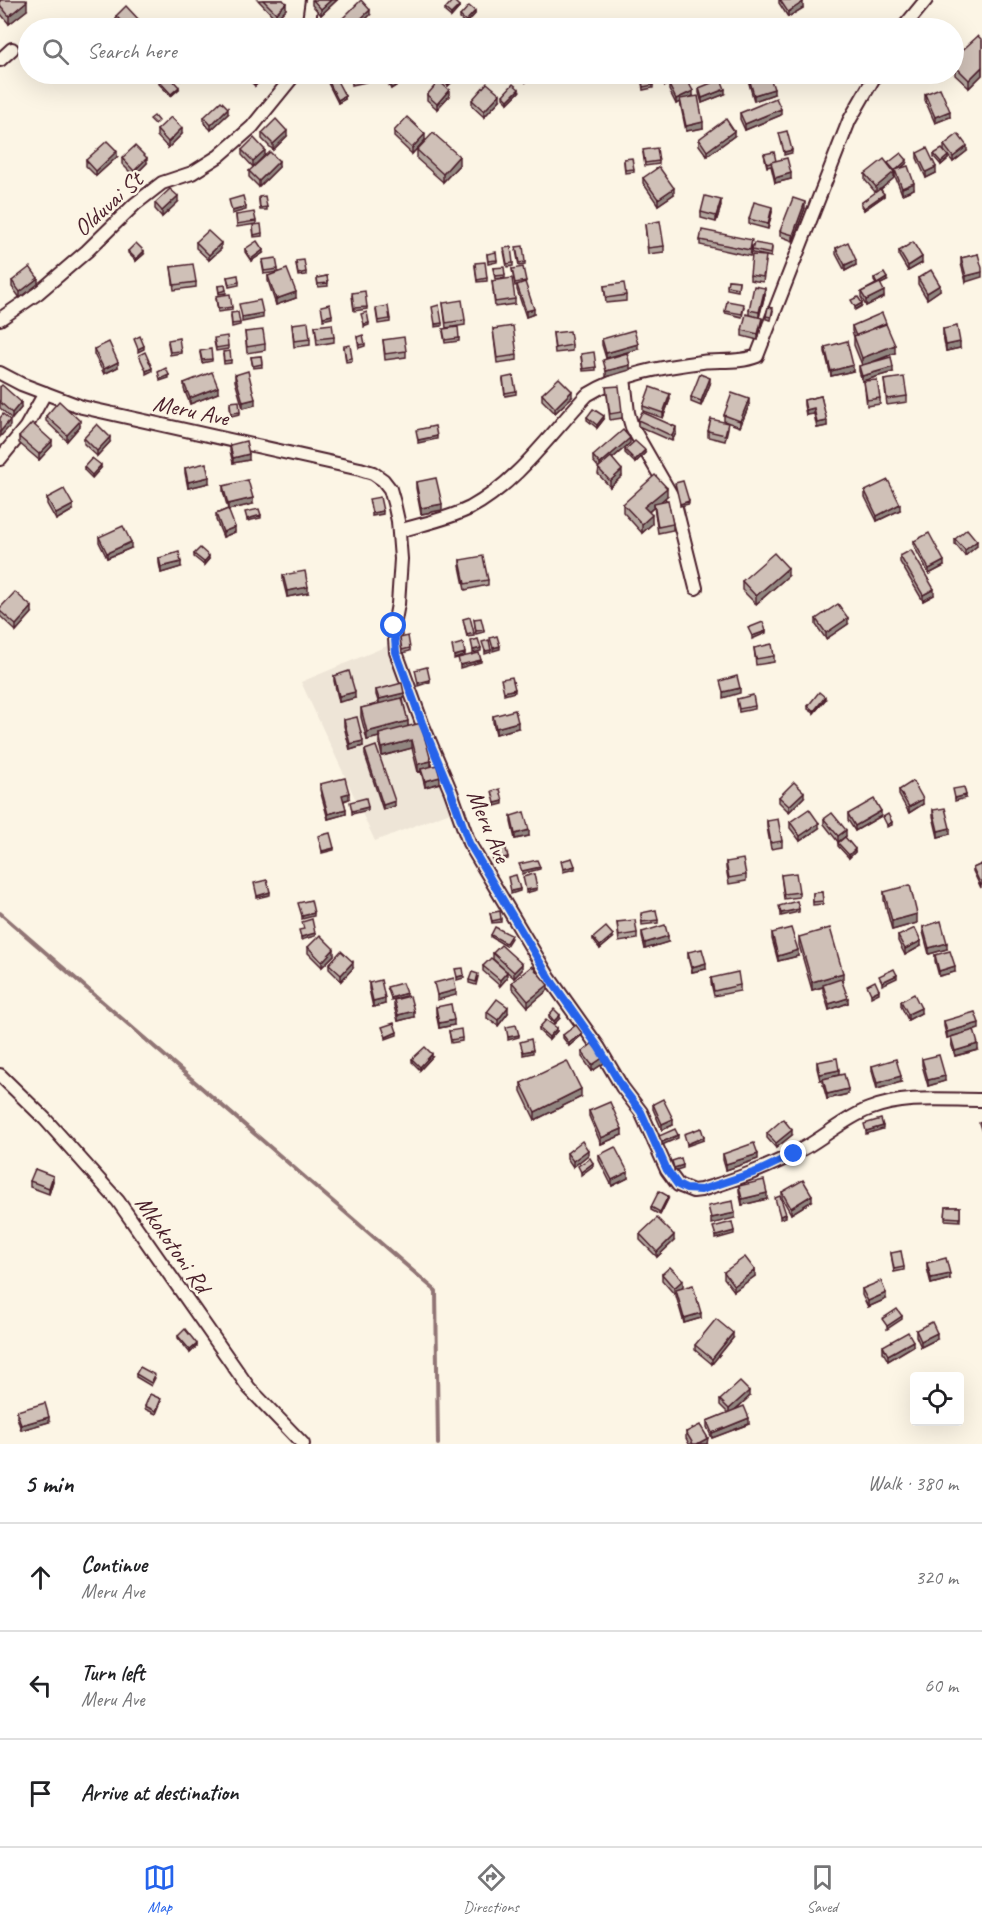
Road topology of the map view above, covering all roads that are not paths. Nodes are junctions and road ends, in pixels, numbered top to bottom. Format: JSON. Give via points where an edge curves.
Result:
{"nodes":[{"id":1,"x":312,"y":0,"type":"edge"},
{"id":2,"x":926,"y":0,"type":"edge"},
{"id":3,"x":309,"y":18,"type":"edge"},
{"id":4,"x":911,"y":18,"type":"edge"},
{"id":5,"x":12,"y":49,"type":"dead end"},
{"id":6,"x":0,"y":60,"type":"edge"},
{"id":7,"x":287,"y":84,"type":"edge"},
{"id":8,"x":870,"y":84,"type":"edge"},
{"id":9,"x":0,"y":319,"type":"edge"},
{"id":10,"x":0,"y":373,"type":"edge"},
{"id":11,"x":624,"y":378,"type":"junction"},
{"id":12,"x":45,"y":393,"type":"junction"},
{"id":13,"x":0,"y":459,"type":"edge"},
{"id":14,"x":399,"y":531,"type":"junction"},
{"id":15,"x":696,"y":588,"type":"dead end"},
{"id":16,"x":0,"y":1075,"type":"edge"},
{"id":17,"x":982,"y":1100,"type":"edge"},
{"id":18,"x":303,"y":1444,"type":"edge"}],
"edges":[{"from":1,"to":3,"type":"street"},
{"from":2,"to":4,"type":"street"},
{"from":5,"to":6,"type":"street"},
{"from":7,"to":9,"type":"street","name":"Olduvai St","via":[[252,127],[219,156],[192,173],[162,183],[38,293]]},
{"from":8,"to":11,"type":"street","via":[[849,122],[757,356],[653,370]]},
{"from":10,"to":12,"type":"street","name":"Meru Ave"},
{"from":11,"to":14,"type":"street","via":[[587,395],[512,478],[485,498],[455,514]]},
{"from":11,"to":15,"type":"street","via":[[632,427],[674,500]]},
{"from":12,"to":13,"type":"street","via":[[26,427]]},
{"from":12,"to":14,"type":"street","name":"Meru Ave","via":[[124,418],[373,473],[390,489]]},
{"from":14,"to":17,"type":"street","name":"Meru Ave","via":[[396,652],[469,843],[550,979],[641,1112],[667,1170],[678,1185],[701,1190],[759,1171],[868,1109],[918,1098]]},
{"from":16,"to":18,"type":"street","name":"Mkokotoni Rd","via":[[118,1201],[249,1388]]}]}
